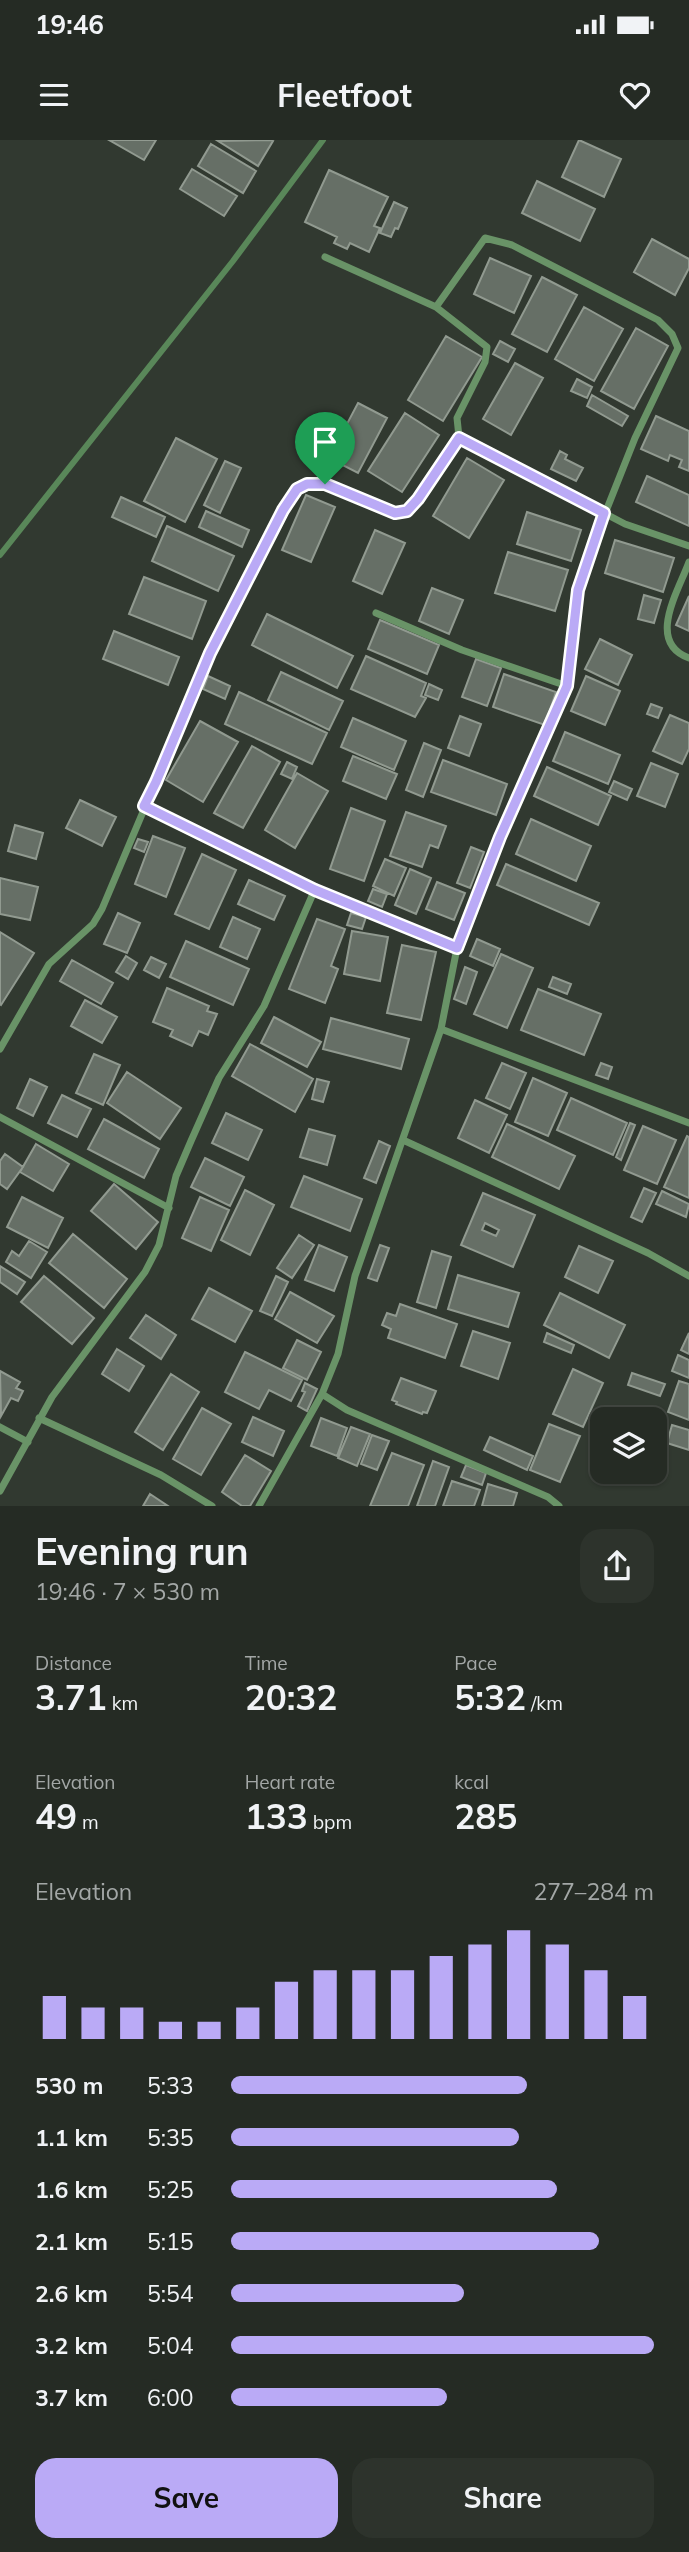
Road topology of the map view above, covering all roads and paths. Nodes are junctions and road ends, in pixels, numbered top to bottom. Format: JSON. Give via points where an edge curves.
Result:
{"nodes":[{"id":1,"x":326,"y":257,"type":"dead end"},
{"id":2,"x":436,"y":307,"type":"junction"},
{"id":3,"x":459,"y":438,"type":"junction"},
{"id":4,"x":604,"y":513,"type":"junction"},
{"id":5,"x":689,"y":546,"type":"edge"},
{"id":6,"x":689,"y":562,"type":"edge"},
{"id":7,"x":376,"y":612,"type":"dead end"},
{"id":8,"x":689,"y":658,"type":"edge"},
{"id":9,"x":567,"y":686,"type":"junction"},
{"id":10,"x":144,"y":806,"type":"junction"},
{"id":11,"x":315,"y":890,"type":"junction"},
{"id":12,"x":457,"y":948,"type":"junction"},
{"id":13,"x":441,"y":1028,"type":"junction"},
{"id":14,"x":4,"y":1033,"type":"edge"},
{"id":15,"x":0,"y":1049,"type":"edge"},
{"id":16,"x":0,"y":1117,"type":"edge"},
{"id":17,"x":689,"y":1123,"type":"edge"},
{"id":18,"x":402,"y":1140,"type":"junction"},
{"id":19,"x":169,"y":1208,"type":"junction"},
{"id":20,"x":689,"y":1276,"type":"edge"},
{"id":21,"x":322,"y":1394,"type":"junction"},
{"id":22,"x":39,"y":1418,"type":"junction"},
{"id":23,"x":0,"y":1427,"type":"edge"},
{"id":24,"x":28,"y":1441,"type":"junction"},
{"id":25,"x":0,"y":1491,"type":"edge"},
{"id":26,"x":212,"y":1506,"type":"edge"},
{"id":27,"x":259,"y":1506,"type":"edge"},
{"id":28,"x":559,"y":1506,"type":"edge"}],
"edges":[{"from":1,"to":2,"type":"street"},
{"from":2,"to":3,"type":"street","via":[[487,347],[485,362],[457,418]]},
{"from":2,"to":4,"type":"street","via":[[485,239],[537,258],[658,320],[672,334],[678,348]]},
{"from":3,"to":4,"type":"street"},
{"from":3,"to":10,"type":"street","via":[[407,511],[395,513],[325,484],[297,489],[210,653]]},
{"from":4,"to":5,"type":"street"},
{"from":4,"to":9,"type":"street","via":[[578,590]]},
{"from":6,"to":8,"type":"street","via":[[665,632],[670,645]]},
{"from":7,"to":9,"type":"street","via":[[462,650]]},
{"from":9,"to":12,"type":"street"},
{"from":10,"to":11,"type":"street"},
{"from":10,"to":14,"type":"street","via":[[93,925],[49,964]]},
{"from":11,"to":12,"type":"street"},
{"from":11,"to":19,"type":"street","via":[[264,1006],[219,1078],[176,1176]]},
{"from":12,"to":13,"type":"street"},
{"from":13,"to":17,"type":"street"},
{"from":13,"to":18,"type":"street"},
{"from":14,"to":15,"type":"street"},
{"from":16,"to":19,"type":"street"},
{"from":18,"to":20,"type":"street"},
{"from":18,"to":21,"type":"street","via":[[355,1276],[338,1354]]},
{"from":19,"to":22,"type":"street","via":[[159,1245],[145,1272]]},
{"from":21,"to":27,"type":"street"},
{"from":21,"to":28,"type":"street","via":[[347,1410],[548,1497]]},
{"from":22,"to":24,"type":"street"},
{"from":22,"to":26,"type":"street","via":[[161,1475]]},
{"from":23,"to":24,"type":"street"},
{"from":24,"to":25,"type":"street"}]}
